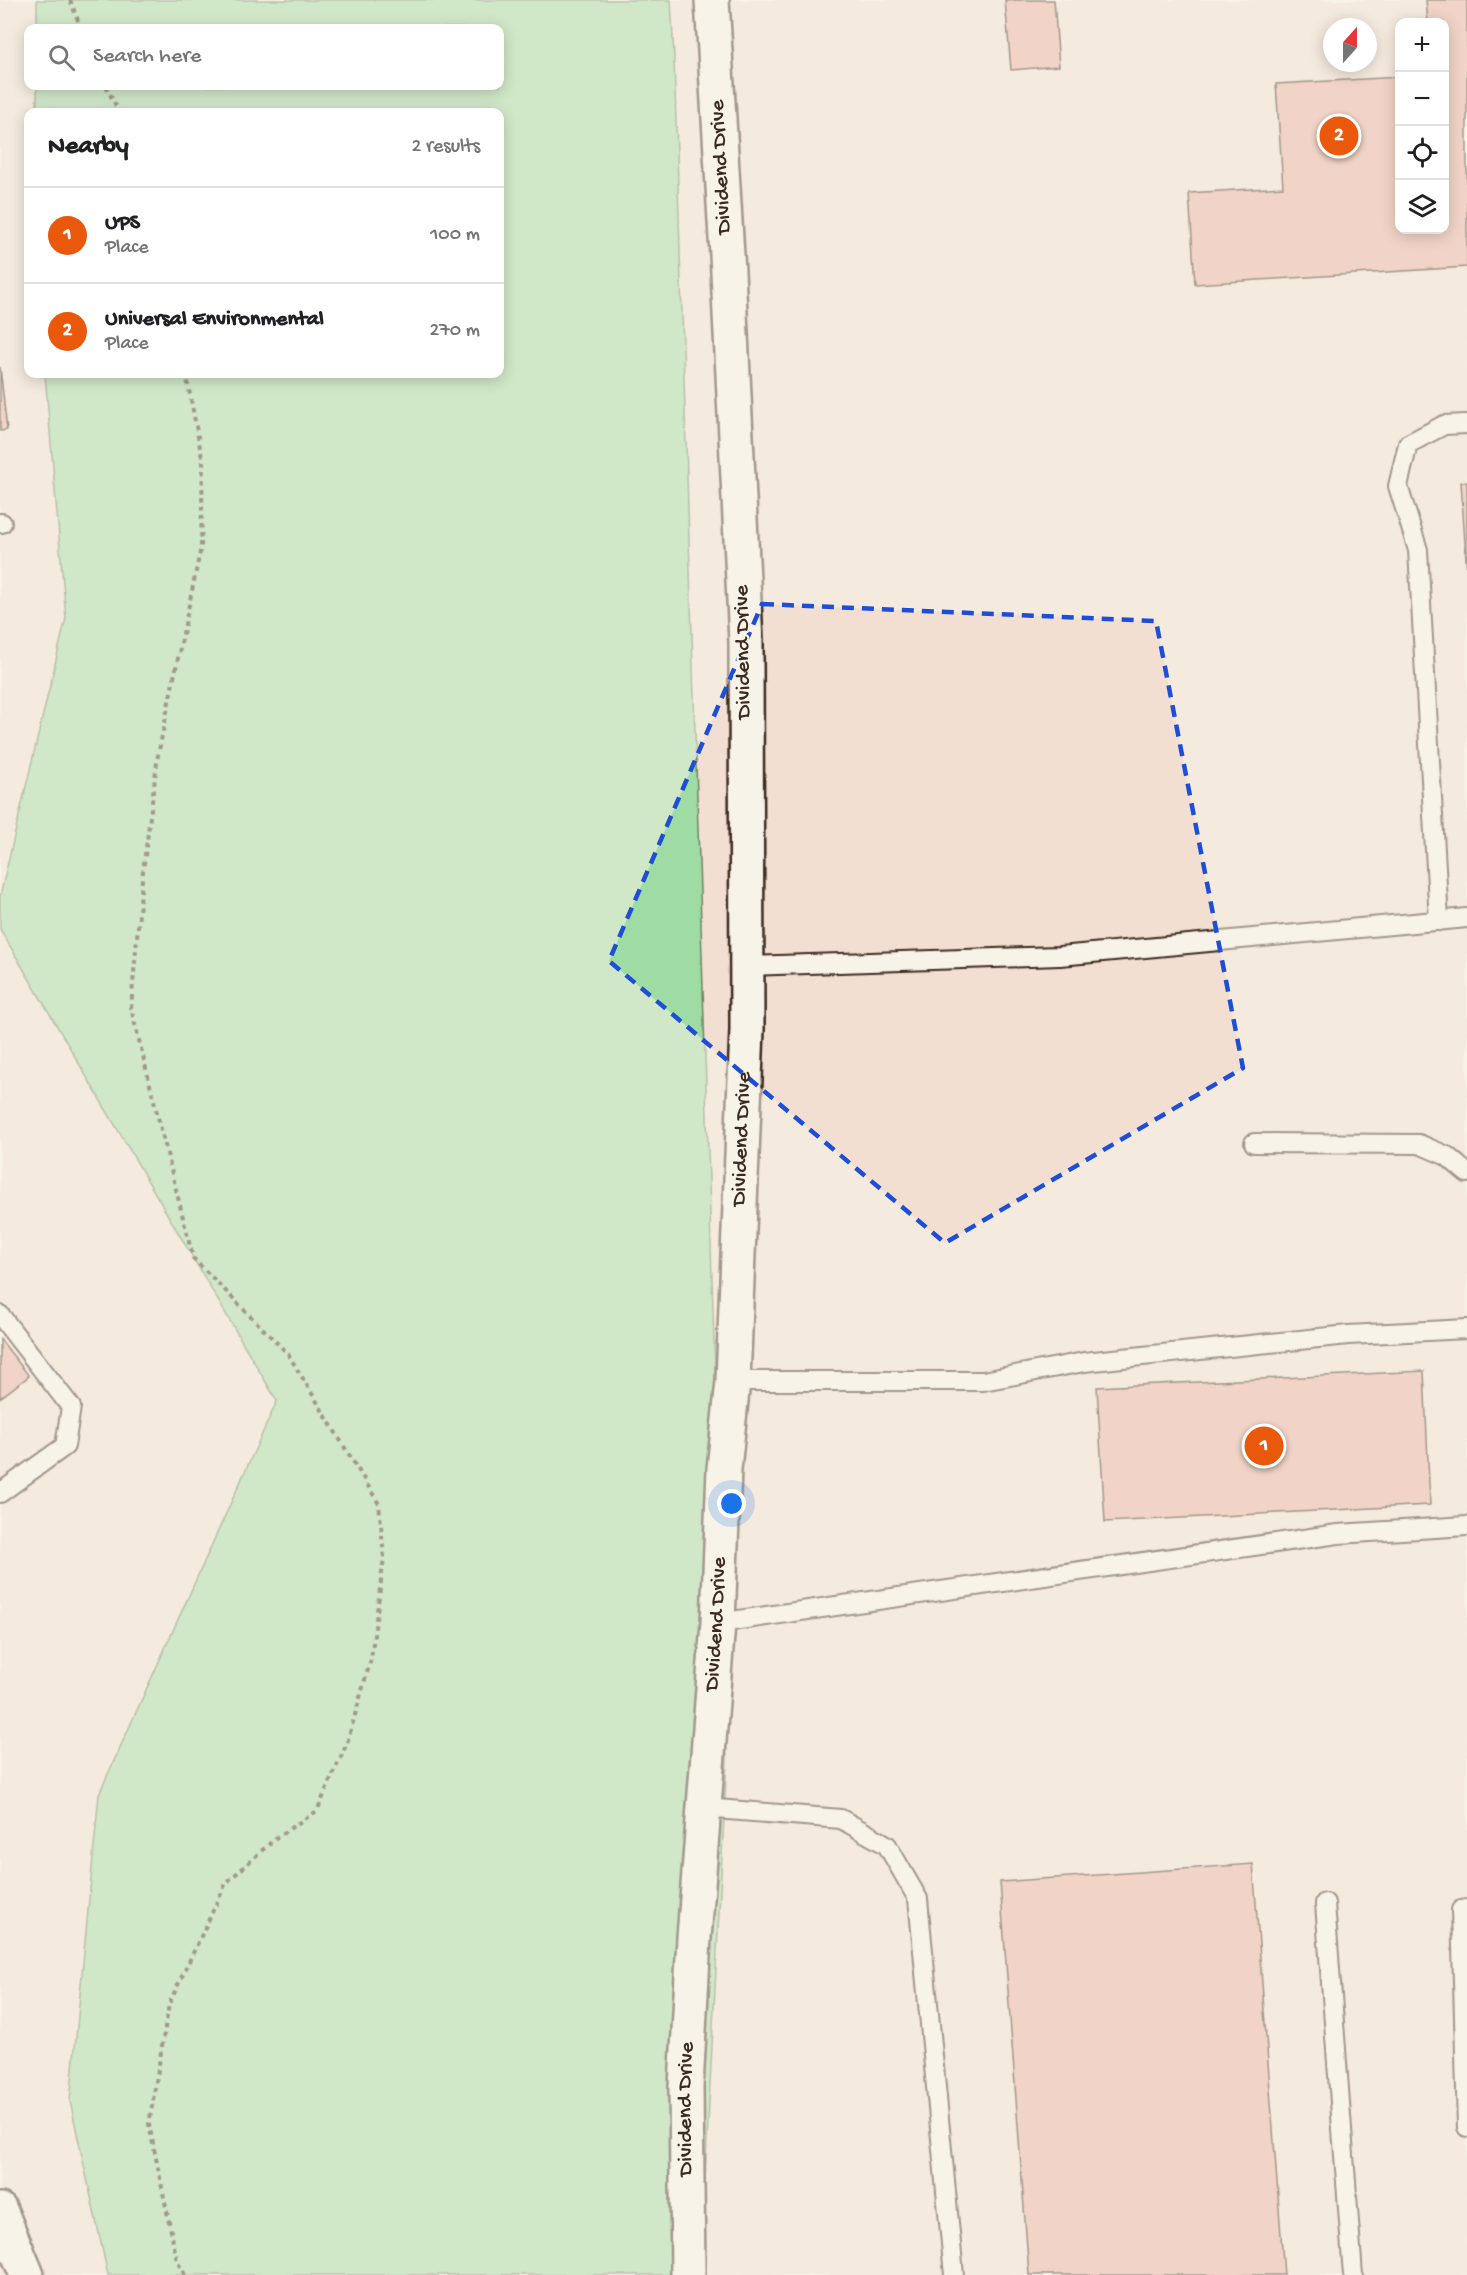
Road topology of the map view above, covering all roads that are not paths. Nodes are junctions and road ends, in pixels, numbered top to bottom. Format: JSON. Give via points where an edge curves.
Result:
{"nodes":[{"id":1,"x":712,"y":0,"type":"edge"},
{"id":2,"x":1467,"y":424,"type":"edge"},
{"id":3,"x":1467,"y":918,"type":"edge"},
{"id":4,"x":1439,"y":921,"type":"junction"},
{"id":5,"x":747,"y":966,"type":"junction"},
{"id":6,"x":1254,"y":1143,"type":"dead end"},
{"id":7,"x":1467,"y":1173,"type":"edge"},
{"id":8,"x":0,"y":1315,"type":"edge"},
{"id":9,"x":1467,"y":1329,"type":"edge"},
{"id":10,"x":733,"y":1381,"type":"junction"},
{"id":11,"x":0,"y":1493,"type":"edge"},
{"id":12,"x":1467,"y":1526,"type":"edge"},
{"id":13,"x":718,"y":1623,"type":"junction"},
{"id":14,"x":704,"y":1808,"type":"junction"},
{"id":15,"x":1325,"y":1903,"type":"dead end"},
{"id":16,"x":1467,"y":1909,"type":"edge"},
{"id":17,"x":1467,"y":2127,"type":"edge"},
{"id":18,"x":0,"y":2210,"type":"edge"},
{"id":19,"x":27,"y":2275,"type":"edge"},
{"id":20,"x":688,"y":2275,"type":"edge"},
{"id":21,"x":954,"y":2275,"type":"edge"},
{"id":22,"x":1353,"y":2275,"type":"edge"}],
"edges":[{"from":1,"to":5,"type":"street","name":"Dividend Drive","via":[[746,642]]},
{"from":2,"to":4,"type":"lane","via":[[1444,425],[1408,444],[1398,486],[1418,550]]},
{"from":3,"to":4,"type":"lane"},
{"from":4,"to":5,"type":"lane","via":[[1060,956]]},
{"from":5,"to":10,"type":"street","name":"Dividend Drive"},
{"from":6,"to":7,"type":"lane","via":[[1419,1144],[1447,1156]]},
{"from":8,"to":11,"type":"lane","via":[[71,1407],[65,1446]]},
{"from":9,"to":10,"type":"lane","via":[[1348,1335],[1084,1362],[983,1381]]},
{"from":10,"to":13,"type":"street","name":"Dividend Drive","via":[[724,1469]]},
{"from":12,"to":13,"type":"lane","via":[[1338,1534]]},
{"from":13,"to":14,"type":"street","name":"Dividend Drive"},
{"from":14,"to":20,"type":"street","name":"Dividend Drive","via":[[686,2087]]},
{"from":14,"to":21,"type":"lane","via":[[841,1819],[887,1845],[918,1899]]},
{"from":15,"to":22,"type":"lane"},
{"from":16,"to":17,"type":"lane","via":[[1461,1910]]},
{"from":18,"to":19,"type":"street"}]}
